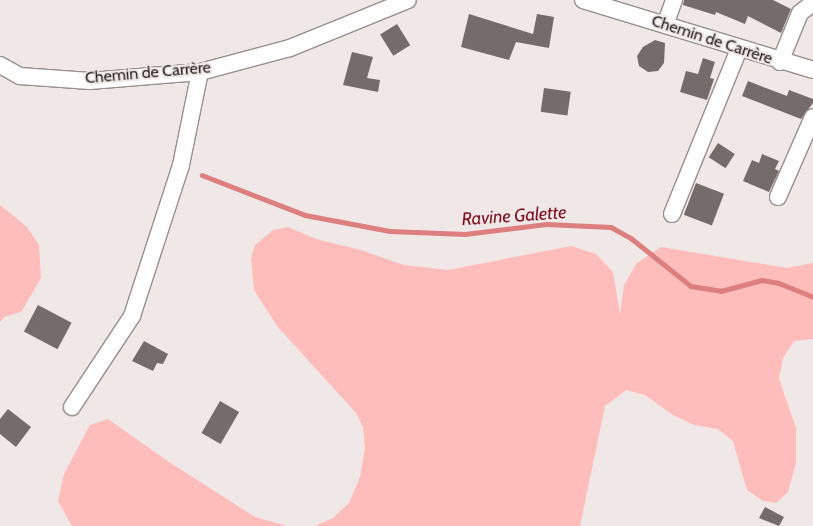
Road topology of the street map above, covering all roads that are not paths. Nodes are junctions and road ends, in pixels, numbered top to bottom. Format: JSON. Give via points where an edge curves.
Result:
{"nodes":[{"id":1,"x":408,"y":0,"type":"edge"},
{"id":2,"x":583,"y":0,"type":"edge"},
{"id":3,"x":674,"y":0,"type":"edge"},
{"id":4,"x":813,"y":3,"type":"edge"},
{"id":5,"x":665,"y":25,"type":"junction"},
{"id":6,"x":739,"y":49,"type":"junction"},
{"id":7,"x":780,"y":62,"type":"junction"},
{"id":8,"x":0,"y":65,"type":"edge"},
{"id":9,"x":813,"y":70,"type":"edge"},
{"id":10,"x":200,"y":72,"type":"junction"},
{"id":11,"x":813,"y":117,"type":"edge"},
{"id":12,"x":778,"y":197,"type":"dead end"},
{"id":13,"x":672,"y":214,"type":"dead end"},
{"id":14,"x":72,"y":407,"type":"dead end"}],
"edges":[{"from":1,"to":10,"type":"street","name":"Chemin de Carrère","via":[[290,48]]},
{"from":2,"to":5,"type":"street","name":"Chemin de Carrère"},
{"from":3,"to":5,"type":"street"},
{"from":4,"to":7,"type":"street","via":[[800,12]]},
{"from":5,"to":6,"type":"street","name":"Chemin de Carrère"},
{"from":6,"to":7,"type":"street","name":"Chemin de Carrère"},
{"from":6,"to":13,"type":"street"},
{"from":7,"to":9,"type":"street","name":"Chemin de Carrère"},
{"from":8,"to":10,"type":"street","name":"Chemin de Carrère","via":[[20,76],[90,81]]},
{"from":10,"to":14,"type":"street","via":[[181,165],[132,316]]},
{"from":11,"to":12,"type":"street"}]}
